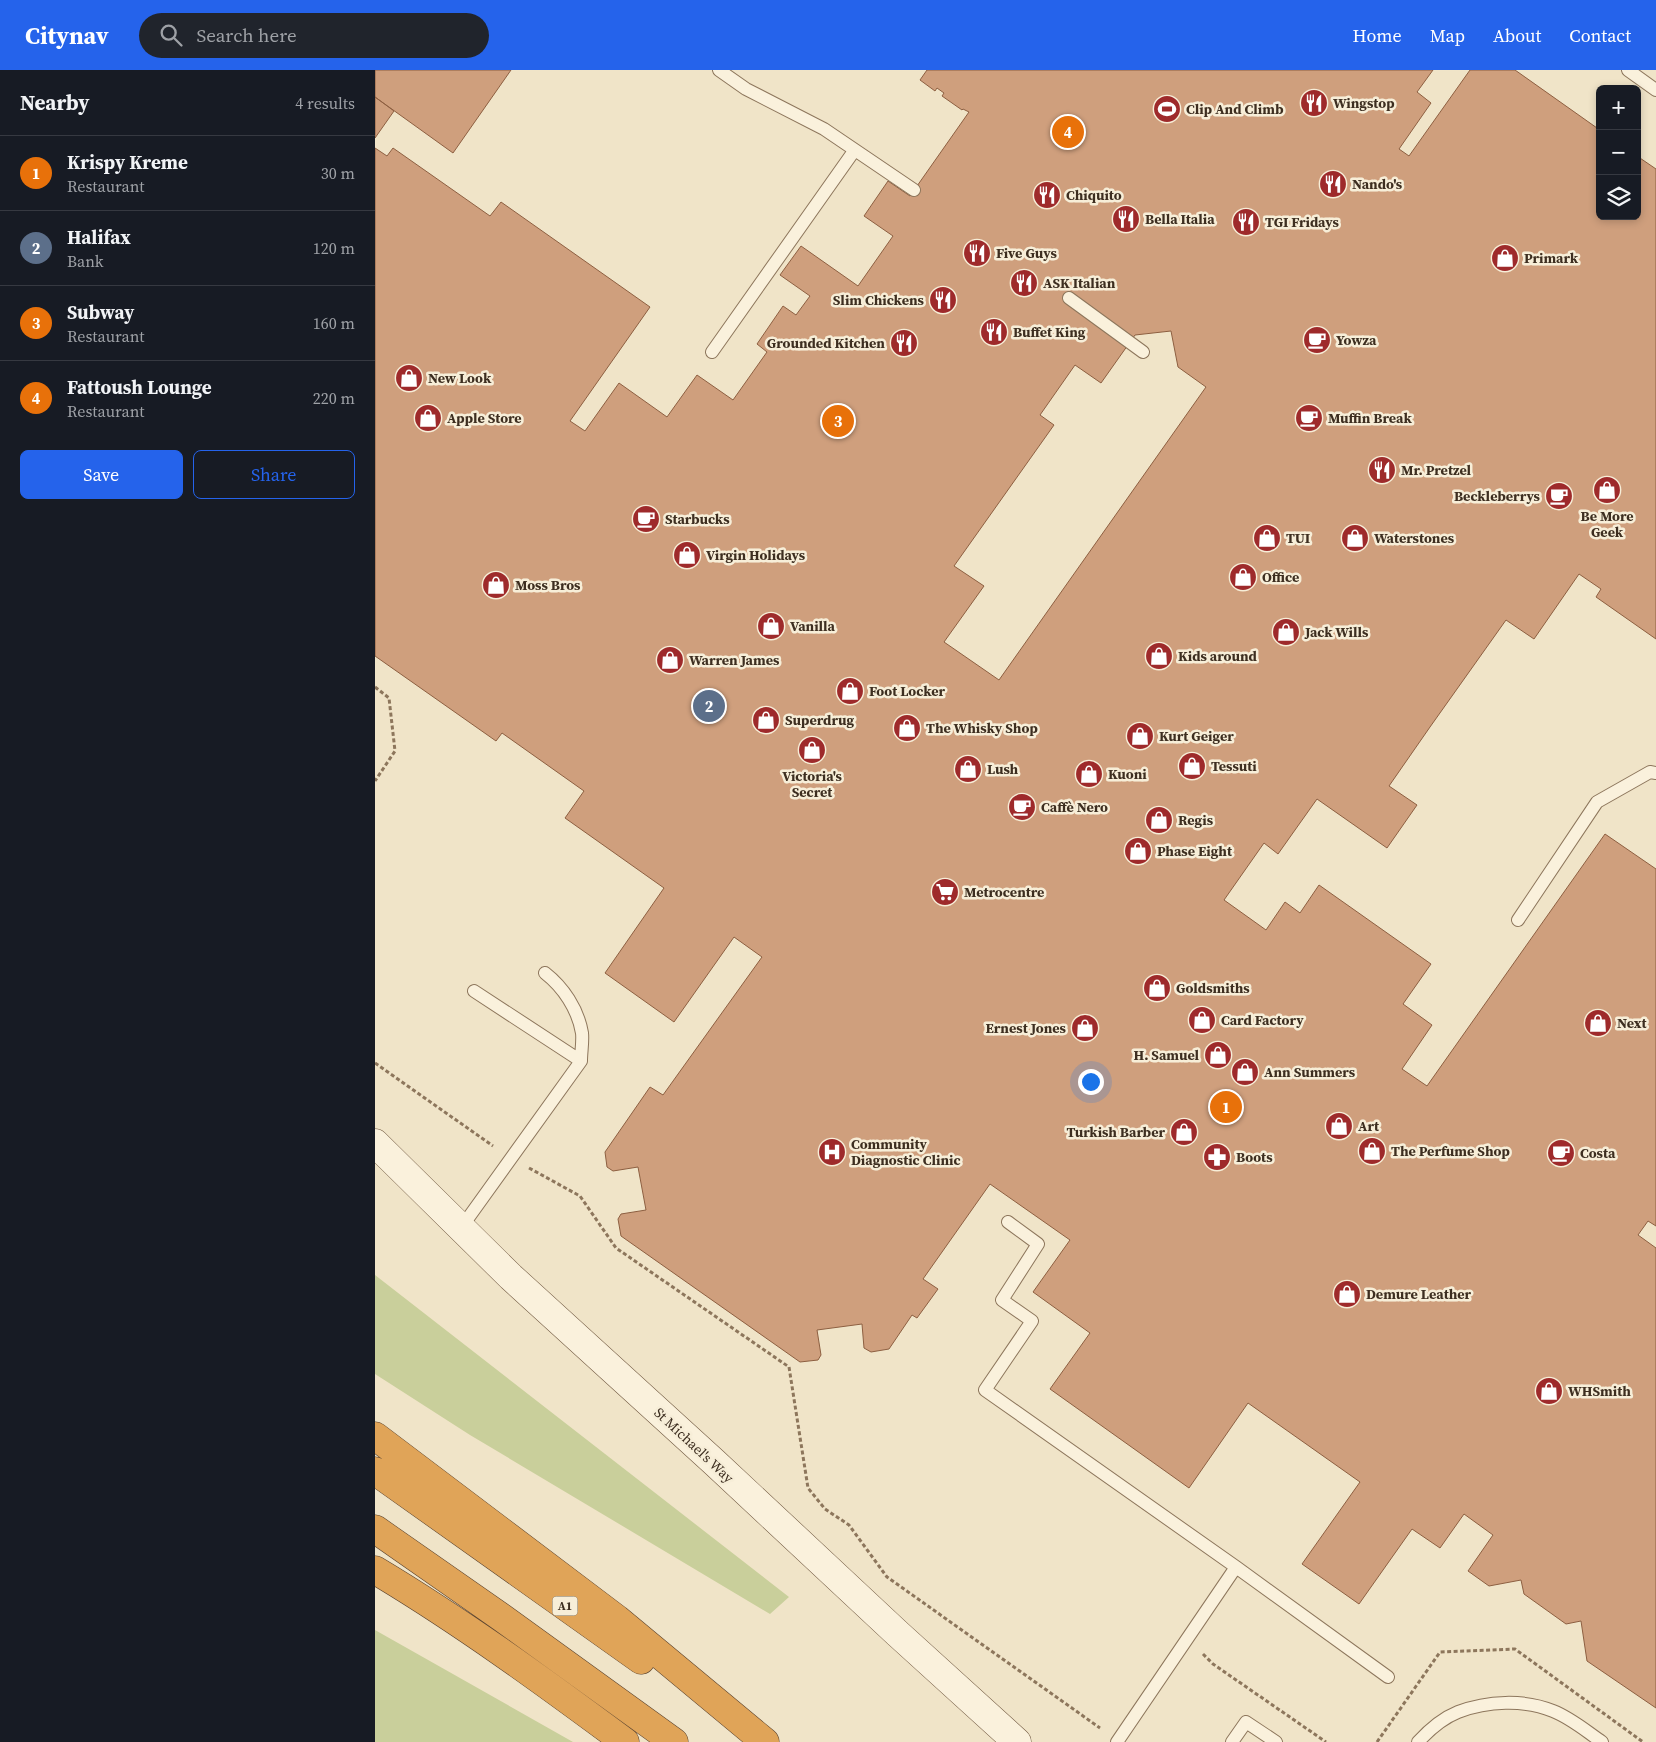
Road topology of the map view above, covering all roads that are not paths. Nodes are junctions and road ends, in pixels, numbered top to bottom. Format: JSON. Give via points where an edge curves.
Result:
{"nodes":[{"id":1,"x":719,"y":70,"type":"edge"},
{"id":2,"x":1628,"y":70,"type":"edge"},
{"id":3,"x":1656,"y":90,"type":"edge"},
{"id":4,"x":854,"y":151,"type":"junction"},
{"id":5,"x":914,"y":190,"type":"dead end"},
{"id":6,"x":1069,"y":298,"type":"dead end"},
{"id":7,"x":712,"y":352,"type":"dead end"},
{"id":8,"x":1143,"y":352,"type":"dead end"},
{"id":9,"x":1656,"y":773,"type":"edge"},
{"id":10,"x":1518,"y":920,"type":"dead end"},
{"id":11,"x":545,"y":973,"type":"dead end"},
{"id":12,"x":474,"y":991,"type":"dead end"},
{"id":13,"x":581,"y":1061,"type":"junction"},
{"id":14,"x":375,"y":1143,"type":"edge"},
{"id":15,"x":1008,"y":1222,"type":"dead end"},
{"id":16,"x":461,"y":1228,"type":"junction"},
{"id":17,"x":375,"y":1436,"type":"edge"},
{"id":18,"x":375,"y":1471,"type":"edge"},
{"id":19,"x":375,"y":1529,"type":"edge"},
{"id":20,"x":1236,"y":1567,"type":"junction"},
{"id":21,"x":375,"y":1570,"type":"edge"},
{"id":22,"x":1388,"y":1677,"type":"dead end"},
{"id":23,"x":625,"y":1742,"type":"edge"},
{"id":24,"x":673,"y":1742,"type":"edge"},
{"id":25,"x":754,"y":1742,"type":"edge"},
{"id":26,"x":765,"y":1742,"type":"edge"},
{"id":27,"x":1017,"y":1742,"type":"edge"},
{"id":28,"x":1117,"y":1742,"type":"edge"},
{"id":29,"x":1232,"y":1742,"type":"edge"},
{"id":30,"x":1276,"y":1742,"type":"edge"},
{"id":31,"x":1418,"y":1742,"type":"edge"},
{"id":32,"x":1602,"y":1742,"type":"edge"}],
"edges":[{"from":1,"to":4,"type":"lane","via":[[746,89],[824,129]]},
{"from":2,"to":3,"type":"lane"},
{"from":4,"to":5,"type":"lane"},
{"from":4,"to":7,"type":"lane"},
{"from":6,"to":8,"type":"lane"},
{"from":9,"to":10,"type":"lane","via":[[1650,772],[1597,802]]},
{"from":11,"to":13,"type":"lane","via":[[558,983],[573,1006],[582,1033]]},
{"from":12,"to":13,"type":"lane"},
{"from":13,"to":16,"type":"lane"},
{"from":14,"to":16,"type":"street","name":"St Michael's Way"},
{"from":15,"to":20,"type":"lane","via":[[1038,1244],[1002,1300],[1032,1321],[985,1390]]},
{"from":16,"to":27,"type":"street","name":"St Michael's Way"},
{"from":17,"to":26,"type":"highway","via":[[617,1619]]},
{"from":18,"to":25,"type":"highway","number":"A1"},
{"from":19,"to":24,"type":"highway"},
{"from":20,"to":22,"type":"lane"},
{"from":20,"to":28,"type":"lane"},
{"from":21,"to":23,"type":"highway","via":[[522,1666]]},
{"from":29,"to":30,"type":"lane","via":[[1246,1722]]},
{"from":31,"to":32,"type":"lane","via":[[1457,1712],[1495,1703],[1553,1710]]}]}
